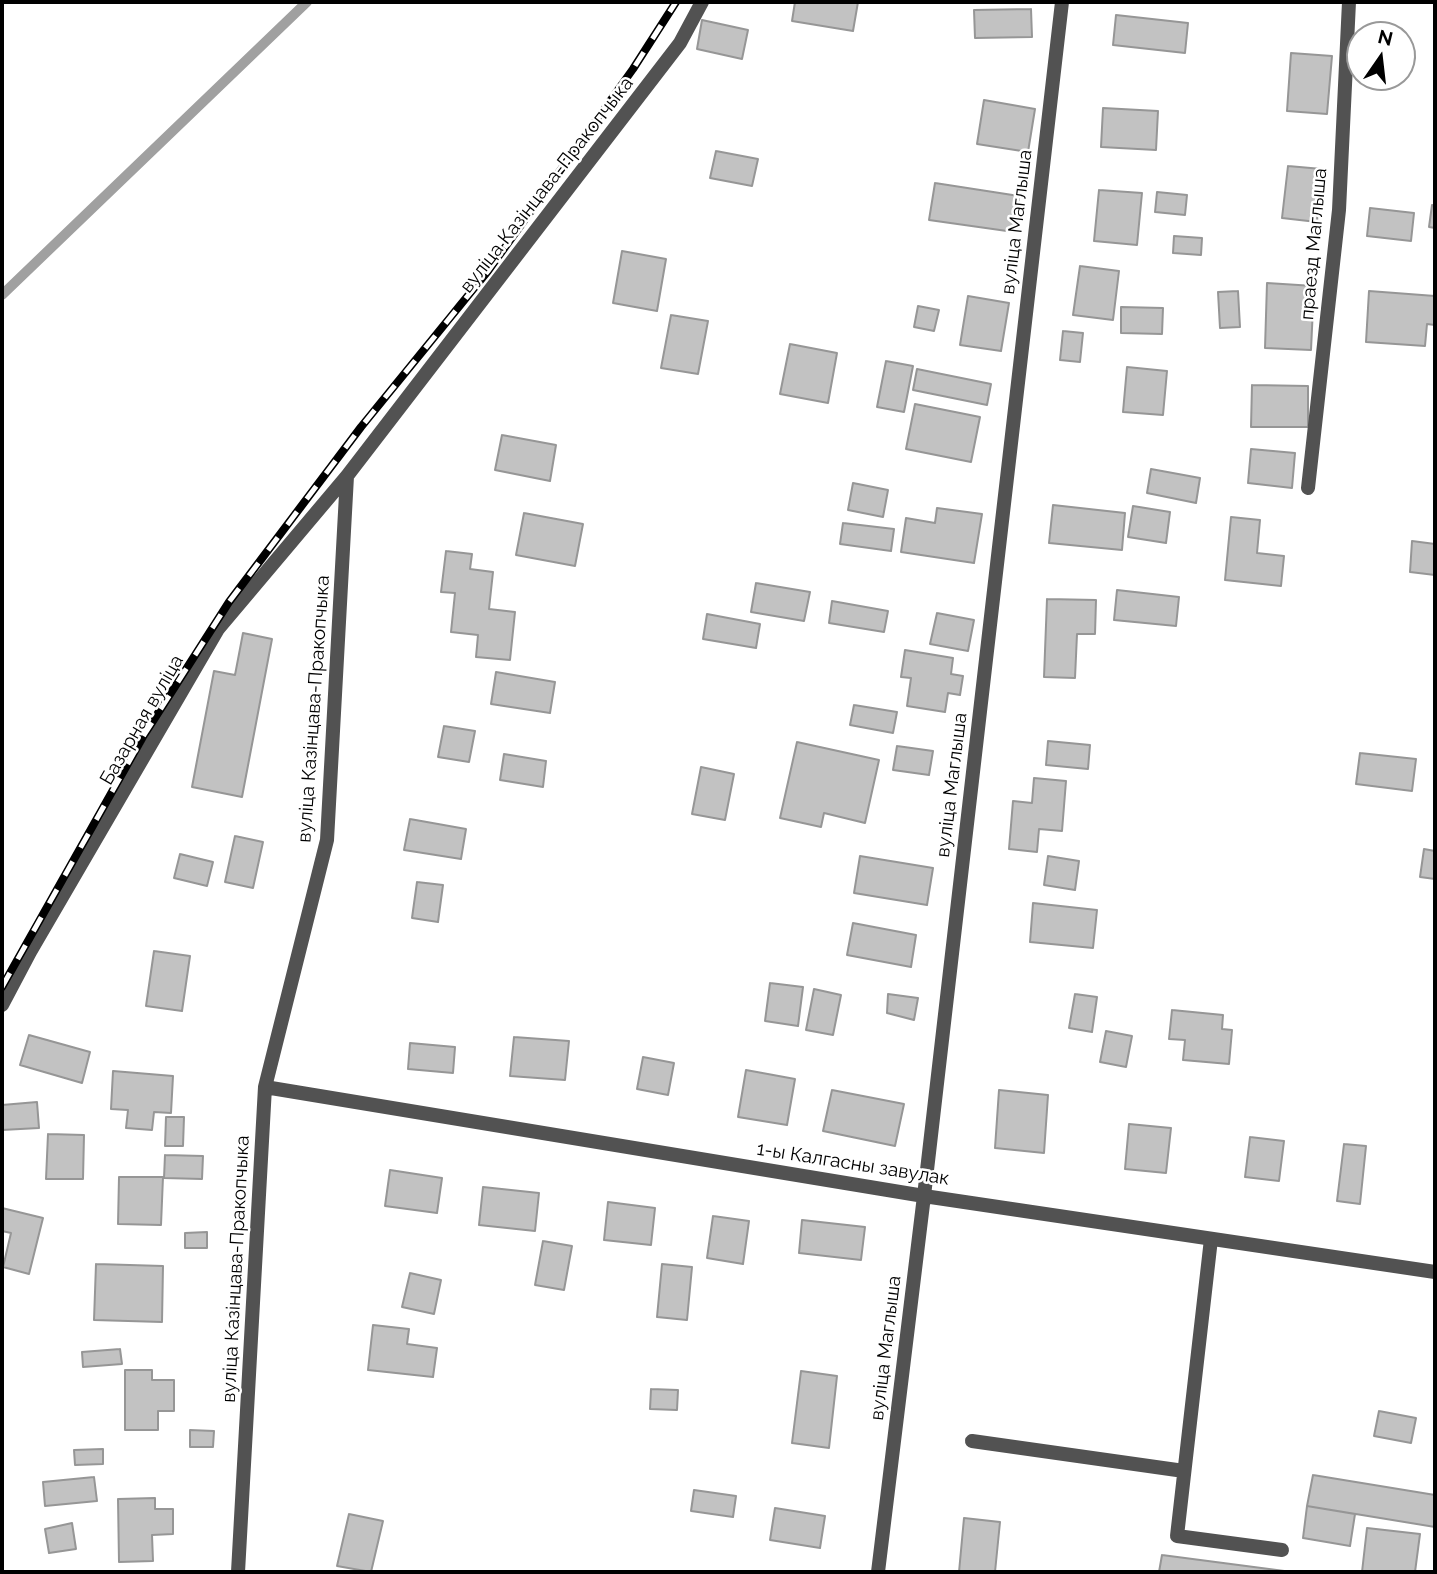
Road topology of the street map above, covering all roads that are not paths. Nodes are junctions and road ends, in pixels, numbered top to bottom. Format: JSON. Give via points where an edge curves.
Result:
{"nodes":[{"id":1,"x":702,"y":2,"type":"edge"},
{"id":2,"x":1062,"y":2,"type":"edge"},
{"id":3,"x":1349,"y":2,"type":"edge"},
{"id":4,"x":347,"y":476,"type":"junction"},
{"id":5,"x":1308,"y":488,"type":"dead end"},
{"id":6,"x":2,"y":1005,"type":"edge"},
{"id":7,"x":265,"y":1087,"type":"junction"},
{"id":8,"x":924,"y":1196,"type":"junction"},
{"id":9,"x":1211,"y":1239,"type":"junction"},
{"id":10,"x":1435,"y":1272,"type":"edge"},
{"id":11,"x":972,"y":1441,"type":"dead end"},
{"id":12,"x":1184,"y":1471,"type":"junction"},
{"id":13,"x":1282,"y":1550,"type":"dead end"},
{"id":14,"x":238,"y":1572,"type":"edge"},
{"id":15,"x":878,"y":1572,"type":"edge"}],
"edges":[{"from":1,"to":4,"type":"street","name":"вуліца Казінцава-Пракопчыка","via":[[680,43]]},
{"from":2,"to":8,"type":"street","name":"вуліца Маглыша"},
{"from":3,"to":5,"type":"street","name":"праезд Маглыша","via":[[1339,210]]},
{"from":4,"to":6,"type":"street","name":"Базарная вуліца","via":[[218,629]]},
{"from":4,"to":7,"type":"street","name":"вуліца Казінцава-Пракопчыка","via":[[327,840]]},
{"from":7,"to":8,"type":"street","name":"1-ы Калгасны завулак"},
{"from":7,"to":14,"type":"street","name":"вуліца Казінцава-Пракопчыка"},
{"from":8,"to":9,"type":"street","name":"1-ы Калгасны завулак"},
{"from":8,"to":15,"type":"street","name":"вуліца Маглыша"},
{"from":9,"to":10,"type":"street","name":"1-ы Калгасны завулак"},
{"from":9,"to":12,"type":"street"},
{"from":11,"to":12,"type":"street"},
{"from":12,"to":13,"type":"street","via":[[1177,1536]]}]}
